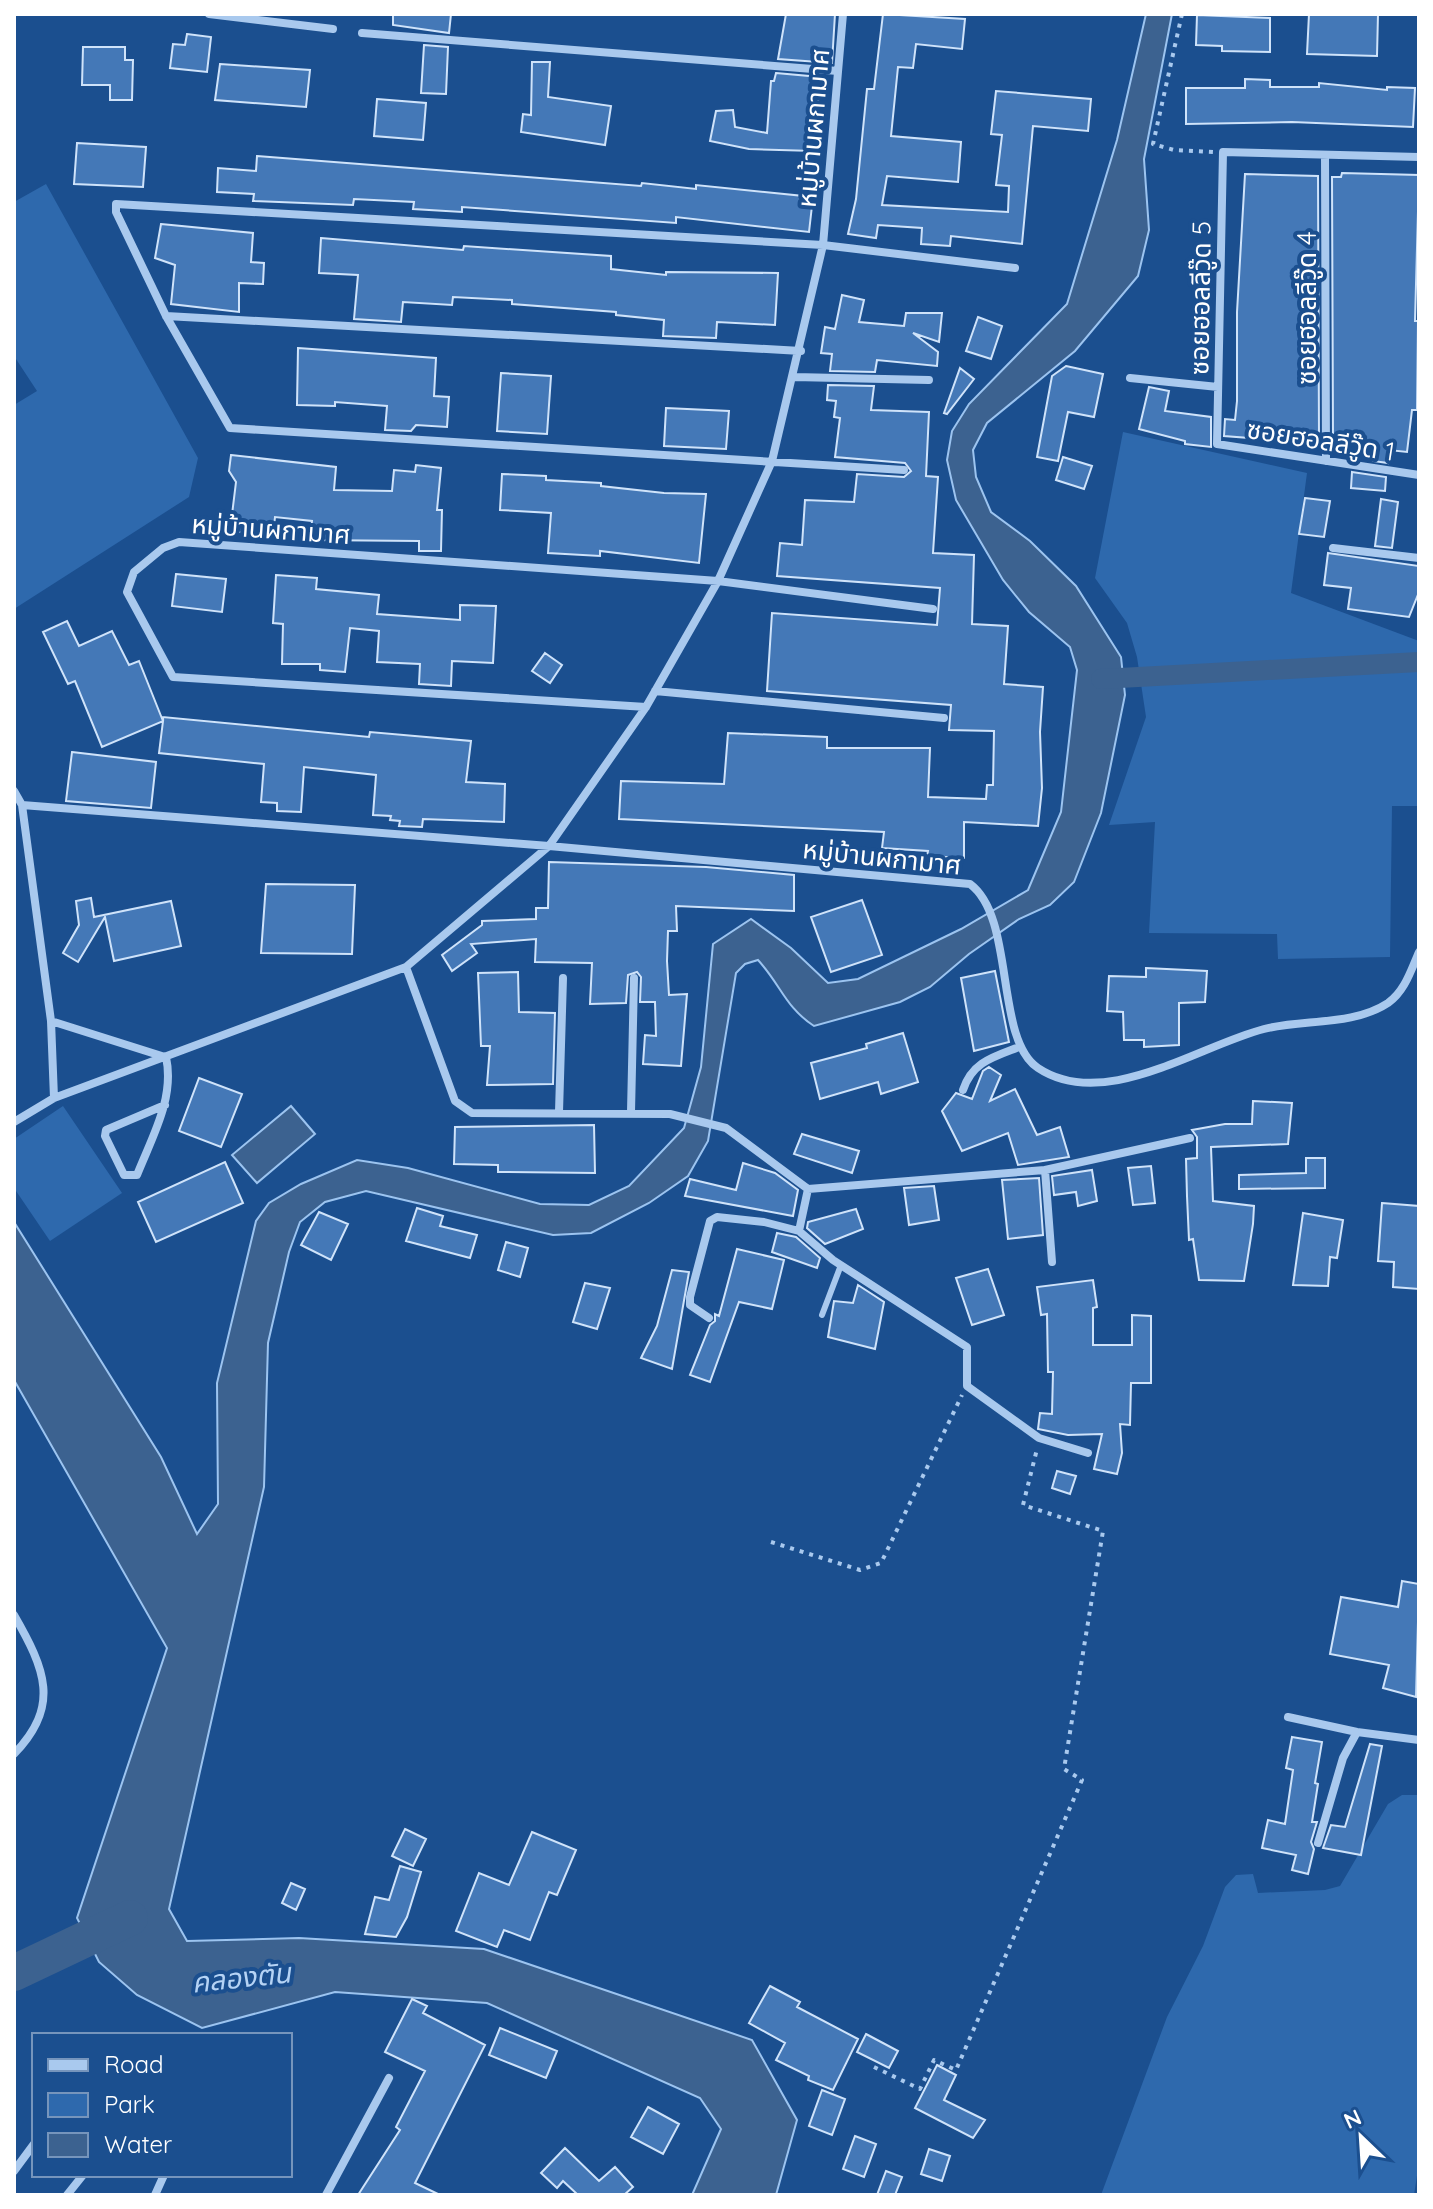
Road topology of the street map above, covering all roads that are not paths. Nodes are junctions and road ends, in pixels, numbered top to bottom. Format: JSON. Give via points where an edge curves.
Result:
{"nodes":[{"id":1,"x":209,"y":14,"type":"edge"},
{"id":2,"x":843,"y":14,"type":"edge"},
{"id":3,"x":333,"y":29,"type":"dead end"},
{"id":4,"x":362,"y":33,"type":"dead end"},
{"id":5,"x":838,"y":71,"type":"junction"},
{"id":6,"x":1325,"y":155,"type":"junction"},
{"id":7,"x":1419,"y":157,"type":"edge"},
{"id":8,"x":823,"y":245,"type":"junction"},
{"id":9,"x":1015,"y":268,"type":"dead end"},
{"id":10,"x":166,"y":316,"type":"junction"},
{"id":11,"x":801,"y":351,"type":"junction"},
{"id":12,"x":794,"y":377,"type":"junction"},
{"id":13,"x":1130,"y":378,"type":"dead end"},
{"id":14,"x":929,"y":380,"type":"dead end"},
{"id":15,"x":1218,"y":387,"type":"junction"},
{"id":16,"x":1217,"y":444,"type":"joint"},
{"id":17,"x":772,"y":461,"type":"junction"},
{"id":18,"x":1326,"y":461,"type":"junction"},
{"id":19,"x":904,"y":470,"type":"dead end"},
{"id":20,"x":1419,"y":475,"type":"edge"},
{"id":21,"x":1333,"y":548,"type":"dead end"},
{"id":22,"x":1419,"y":558,"type":"edge"},
{"id":23,"x":718,"y":581,"type":"junction"},
{"id":24,"x":933,"y":609,"type":"dead end"},
{"id":25,"x":655,"y":691,"type":"junction"},
{"id":26,"x":646,"y":707,"type":"junction"},
{"id":27,"x":944,"y":718,"type":"dead end"},
{"id":28,"x":14,"y":791,"type":"edge"},
{"id":29,"x":22,"y":805,"type":"junction"},
{"id":30,"x":549,"y":846,"type":"junction"},
{"id":31,"x":1419,"y":952,"type":"edge"},
{"id":32,"x":406,"y":967,"type":"junction"},
{"id":33,"x":563,"y":978,"type":"dead end"},
{"id":34,"x":634,"y":978,"type":"dead end"},
{"id":35,"x":51,"y":1021,"type":"junction"},
{"id":36,"x":1019,"y":1047,"type":"junction"},
{"id":37,"x":166,"y":1057,"type":"junction"},
{"id":38,"x":963,"y":1090,"type":"dead end"},
{"id":39,"x":54,"y":1098,"type":"junction"},
{"id":40,"x":165,"y":1105,"type":"junction"},
{"id":41,"x":559,"y":1112,"type":"junction"},
{"id":42,"x":631,"y":1112,"type":"junction"},
{"id":43,"x":14,"y":1122,"type":"edge"},
{"id":44,"x":1190,"y":1138,"type":"dead end"},
{"id":45,"x":1045,"y":1170,"type":"junction"},
{"id":46,"x":808,"y":1189,"type":"junction"},
{"id":47,"x":799,"y":1231,"type":"junction"},
{"id":48,"x":1052,"y":1262,"type":"dead end"},
{"id":49,"x":841,"y":1265,"type":"junction"},
{"id":50,"x":822,"y":1315,"type":"dead end"},
{"id":51,"x":709,"y":1318,"type":"dead end"},
{"id":52,"x":1088,"y":1453,"type":"dead end"},
{"id":53,"x":14,"y":1615,"type":"edge"},
{"id":54,"x":1288,"y":1717,"type":"dead end"},
{"id":55,"x":1357,"y":1732,"type":"junction"},
{"id":56,"x":1419,"y":1740,"type":"edge"},
{"id":57,"x":14,"y":1754,"type":"edge"},
{"id":58,"x":1318,"y":1843,"type":"dead end"},
{"id":59,"x":389,"y":2078,"type":"dead end"},
{"id":60,"x":32,"y":2147,"type":"edge"},
{"id":61,"x":14,"y":2171,"type":"edge"},
{"id":62,"x":81,"y":2177,"type":"edge"},
{"id":63,"x":67,"y":2195,"type":"edge"},
{"id":64,"x":326,"y":2195,"type":"edge"}],
"edges":[{"from":1,"to":3,"type":"street"},
{"from":2,"to":5,"type":"street","name":"หมู่บ้านผกามาศ"},
{"from":4,"to":5,"type":"street"},
{"from":5,"to":8,"type":"street","name":"หมู่บ้านผกามาศ"},
{"from":6,"to":7,"type":"street"},
{"from":6,"to":15,"type":"street","name":"ซอยฮอลลีวู๊ด 5","via":[[1223,152]]},
{"from":6,"to":18,"type":"street","name":"ซอยฮอลลีวู๊ด 4"},
{"from":8,"to":9,"type":"street"},
{"from":8,"to":10,"type":"street","name":"หมู่บ้านผกามาศ","via":[[116,204]]},
{"from":8,"to":11,"type":"street","name":"หมู่บ้านผกามาศ"},
{"from":10,"to":11,"type":"street"},
{"from":10,"to":17,"type":"street","name":"หมู่บ้านผกามาศ","via":[[230,428]]},
{"from":11,"to":12,"type":"street","name":"หมู่บ้านผกามาศ"},
{"from":12,"to":14,"type":"street"},
{"from":12,"to":17,"type":"street","name":"หมู่บ้านผกามาศ"},
{"from":13,"to":15,"type":"street"},
{"from":15,"to":16,"type":"street","name":"ซอยฮอลลีวู๊ด 5"},
{"from":16,"to":18,"type":"street","name":"ซอยฮอลลีวู๊ด 1"},
{"from":17,"to":19,"type":"street"},
{"from":17,"to":23,"type":"street","name":"หมู่บ้านผกามาศ"},
{"from":18,"to":20,"type":"street","name":"ซอยฮอลลีวู๊ด 1"},
{"from":21,"to":22,"type":"street"},
{"from":23,"to":24,"type":"street"},
{"from":23,"to":25,"type":"street","name":"หมู่บ้านผกามาศ"},
{"from":23,"to":26,"type":"street","name":"หมู่บ้านผกามาศ","via":[[179,542],[163,548],[128,583],[129,600],[173,677]]},
{"from":25,"to":26,"type":"street","name":"หมู่บ้านผกามาศ"},
{"from":25,"to":27,"type":"street"},
{"from":26,"to":30,"type":"street","name":"หมู่บ้านผกามาศ"},
{"from":28,"to":29,"type":"street"},
{"from":29,"to":30,"type":"street","name":"หมู่บ้านผกามาศ"},
{"from":29,"to":35,"type":"street"},
{"from":30,"to":32,"type":"street","name":"หมู่บ้านผกามาศ"},
{"from":30,"to":36,"type":"street","name":"หมู่บ้านผกามาศ","via":[[970,884],[984,900],[1003,963]]},
{"from":31,"to":36,"type":"street","via":[[1403,988],[1387,1003],[1350,1017],[1263,1029],[1135,1078],[1089,1082],[1053,1076],[1035,1066]]},
{"from":32,"to":37,"type":"street","name":"หมู่บ้านผกามาศ"},
{"from":32,"to":41,"type":"street","via":[[457,1104],[472,1113]]},
{"from":33,"to":41,"type":"street"},
{"from":34,"to":42,"type":"street"},
{"from":35,"to":37,"type":"street"},
{"from":35,"to":39,"type":"street"},
{"from":36,"to":38,"type":"street","via":[[978,1064]]},
{"from":37,"to":39,"type":"street","name":"หมู่บ้านผกามาศ"},
{"from":37,"to":40,"type":"street","via":[[170,1074]]},
{"from":39,"to":43,"type":"street","name":"หมู่บ้านผกามาศ"},
{"from":40,"to":40,"type":"street","via":[[137,1175],[124,1175],[106,1130]]},
{"from":41,"to":42,"type":"street"},
{"from":42,"to":46,"type":"street","via":[[670,1114],[726,1128]]},
{"from":44,"to":45,"type":"street"},
{"from":45,"to":46,"type":"street"},
{"from":45,"to":48,"type":"street"},
{"from":46,"to":47,"type":"street"},
{"from":47,"to":49,"type":"street"},
{"from":47,"to":51,"type":"street","via":[[764,1222],[717,1217],[710,1221],[690,1297],[690,1305]]},
{"from":49,"to":50,"type":"lane"},
{"from":49,"to":52,"type":"street","via":[[967,1347],[967,1386],[1039,1438]]},
{"from":53,"to":57,"type":"street","via":[[42,1679],[45,1707],[35,1733]]},
{"from":54,"to":55,"type":"street"},
{"from":55,"to":56,"type":"street"},
{"from":55,"to":58,"type":"street","via":[[1343,1758]]},
{"from":59,"to":64,"type":"street"},
{"from":60,"to":61,"type":"street"},
{"from":62,"to":63,"type":"street"}]}
